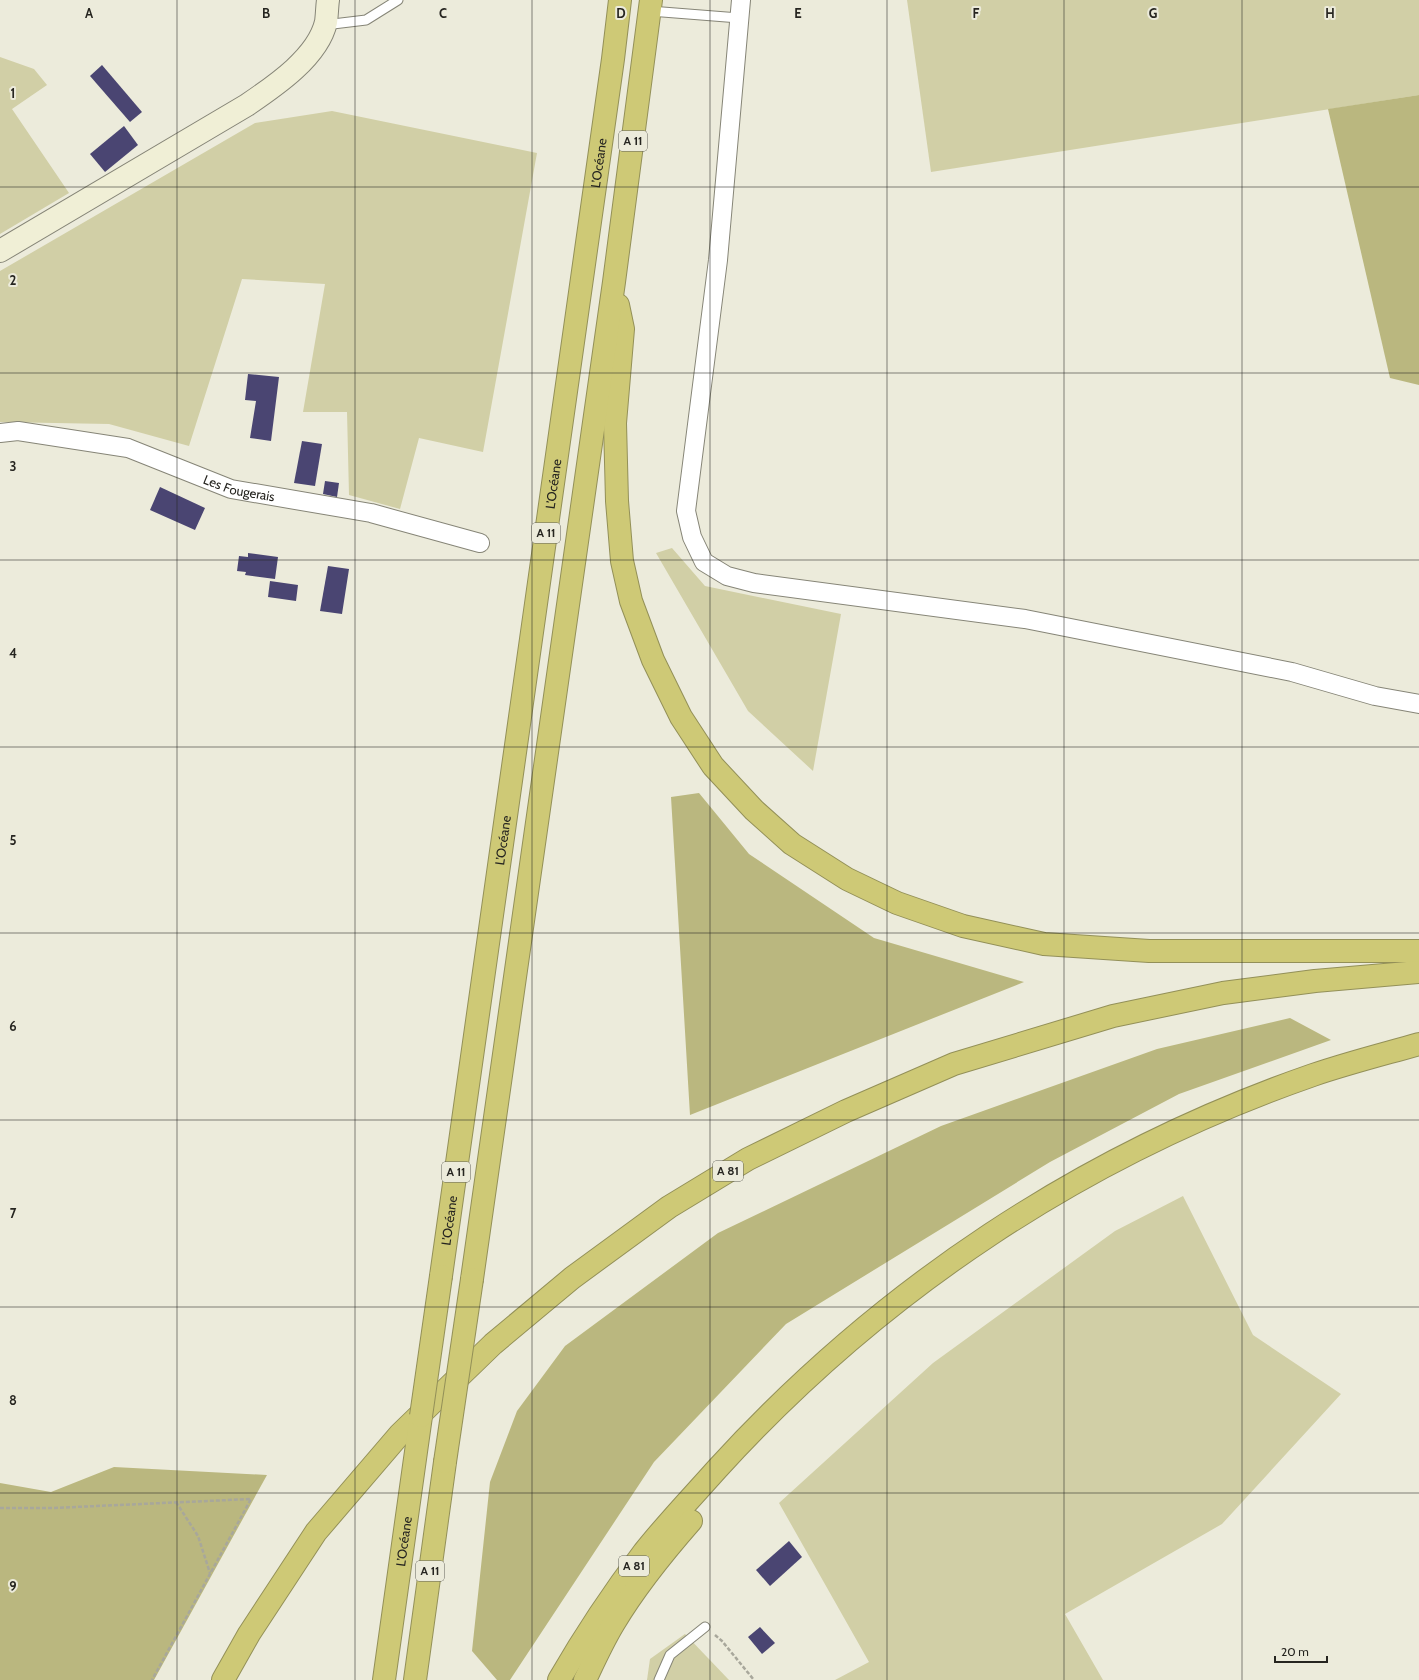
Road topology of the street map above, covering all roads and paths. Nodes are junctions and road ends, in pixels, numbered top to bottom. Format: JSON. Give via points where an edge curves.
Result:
{"nodes":[{"id":1,"x":328,"y":0,"type":"edge"},
{"id":2,"x":398,"y":0,"type":"edge"},
{"id":3,"x":620,"y":0,"type":"edge"},
{"id":4,"x":741,"y":0,"type":"edge"},
{"id":5,"x":650,"y":6,"type":"edge"},
{"id":6,"x":739,"y":18,"type":"junction"},
{"id":7,"x":326,"y":22,"type":"junction"},
{"id":8,"x":0,"y":251,"type":"edge"},
{"id":9,"x":614,"y":282,"type":"junction"},
{"id":10,"x":0,"y":433,"type":"edge"},
{"id":11,"x":480,"y":543,"type":"dead end"},
{"id":12,"x":1419,"y":704,"type":"edge"},
{"id":13,"x":1419,"y":951,"type":"edge"},
{"id":14,"x":1419,"y":972,"type":"edge"},
{"id":15,"x":1419,"y":1044,"type":"edge"},
{"id":16,"x":723,"y":1462,"type":"junction"},
{"id":17,"x":176,"y":1502,"type":"junction"},
{"id":18,"x":0,"y":1508,"type":"edge"},
{"id":19,"x":210,"y":1574,"type":"junction"},
{"id":20,"x":705,"y":1627,"type":"joint"},
{"id":21,"x":389,"y":1642,"type":"junction"},
{"id":22,"x":152,"y":1680,"type":"edge"},
{"id":23,"x":223,"y":1680,"type":"edge"},
{"id":24,"x":369,"y":1680,"type":"edge"},
{"id":25,"x":384,"y":1680,"type":"edge"},
{"id":26,"x":415,"y":1680,"type":"edge"},
{"id":27,"x":558,"y":1680,"type":"edge"},
{"id":28,"x":585,"y":1680,"type":"edge"},
{"id":29,"x":659,"y":1680,"type":"edge"},
{"id":30,"x":754,"y":1680,"type":"edge"}],
"edges":[{"from":1,"to":7,"type":"street"},
{"from":2,"to":7,"type":"lane","via":[[366,20],[333,24]]},
{"from":3,"to":21,"type":"highway","name":"L’Océane","number":"A 11","bridge":true},
{"from":4,"to":6,"type":"street"},
{"from":5,"to":6,"type":"lane"},
{"from":5,"to":9,"type":"highway","number":"A 11"},
{"from":6,"to":12,"type":"street","via":[[718,260],[686,511],[692,537],[704,562],[727,576],[754,582],[1025,619],[1292,672],[1375,696]]},
{"from":7,"to":8,"type":"street","via":[[307,56],[283,80],[247,105]]},
{"from":9,"to":13,"type":"highway","via":[[623,328],[615,422],[617,500],[622,561],[631,601],[653,660],[681,717],[713,766],[754,810],[792,844],[847,879],[897,903],[963,926],[1044,944],[1149,951]]},
{"from":9,"to":26,"type":"highway","number":"A 11","bridge":true},
{"from":10,"to":11,"type":"street","name":"Les Fougerais","via":[[18,431],[128,448],[231,489],[371,513]]},
{"from":14,"to":23,"type":"highway","number":"A 81","via":[[1315,981],[1223,993],[1113,1016],[954,1064],[846,1111],[748,1159],[669,1208],[572,1278],[493,1344],[400,1434],[316,1532],[249,1634]]},
{"from":15,"to":16,"type":"highway","number":"A 81","via":[[1314,1074],[1216,1112],[1127,1154],[1055,1193],[960,1253],[867,1324],[786,1397]]},
{"from":16,"to":27,"type":"highway","number":"A 81","via":[[646,1550],[597,1616]]},
{"from":16,"to":28,"type":"highway","via":[[702,1507],[657,1560],[633,1594]]},
{"from":17,"to":18,"type":"path"},
{"from":17,"to":19,"type":"path","via":[[198,1536]]},
{"from":17,"to":19,"type":"path","via":[[251,1499]]},
{"from":19,"to":22,"type":"path"},
{"from":20,"to":29,"type":"lane","via":[[670,1654]]},
{"from":20,"to":30,"type":"path","via":[[722,1641]]},
{"from":21,"to":24,"type":"highway"},
{"from":21,"to":25,"type":"highway","name":"L’Océane","number":"A 11"}]}
